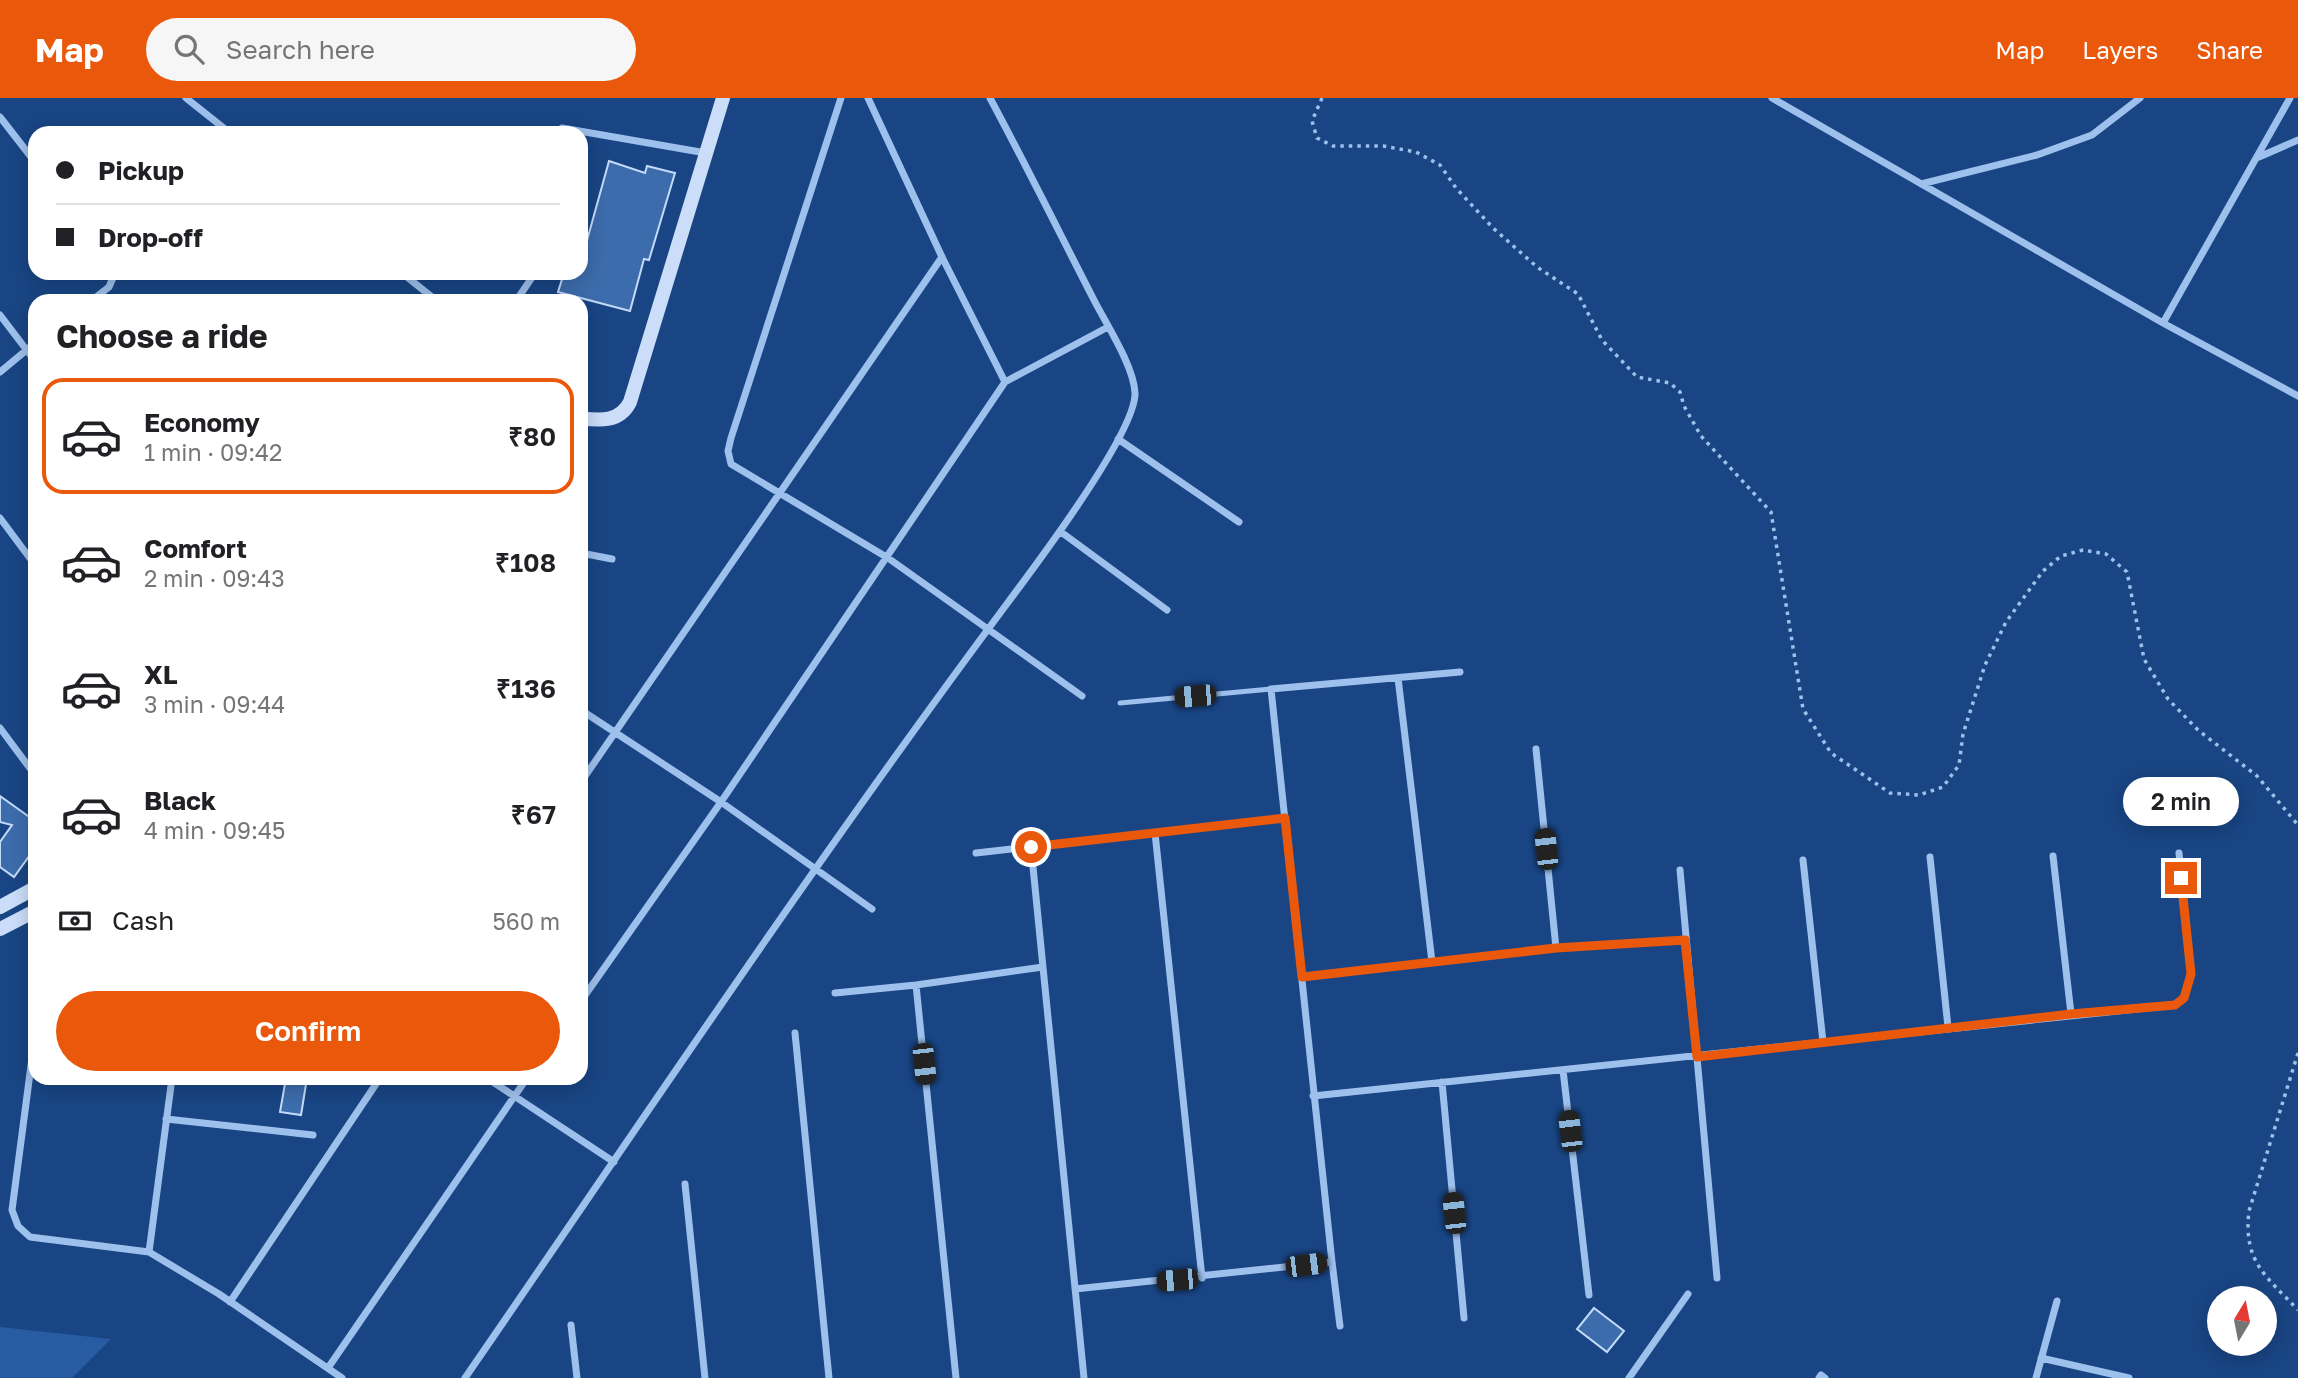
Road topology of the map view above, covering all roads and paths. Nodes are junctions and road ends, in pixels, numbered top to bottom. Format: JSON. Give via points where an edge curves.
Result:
{"nodes":[{"id":1,"x":186,"y":98,"type":"edge"},
{"id":2,"x":723,"y":98,"type":"edge"},
{"id":3,"x":841,"y":98,"type":"edge"},
{"id":4,"x":867,"y":98,"type":"edge"},
{"id":5,"x":990,"y":98,"type":"edge"},
{"id":6,"x":1322,"y":98,"type":"edge"},
{"id":7,"x":1772,"y":98,"type":"edge"},
{"id":8,"x":2140,"y":98,"type":"edge"},
{"id":9,"x":2290,"y":98,"type":"edge"},
{"id":10,"x":0,"y":117,"type":"edge"},
{"id":11,"x":221,"y":126,"type":"edge"},
{"id":12,"x":588,"y":132,"type":"edge"},
{"id":13,"x":2298,"y":140,"type":"edge"},
{"id":14,"x":28,"y":153,"type":"edge"},
{"id":15,"x":707,"y":153,"type":"junction"},
{"id":16,"x":2258,"y":157,"type":"junction"},
{"id":17,"x":1921,"y":184,"type":"junction"},
{"id":18,"x":942,"y":257,"type":"junction"},
{"id":19,"x":112,"y":280,"type":"edge"},
{"id":20,"x":410,"y":280,"type":"edge"},
{"id":21,"x":100,"y":294,"type":"edge"},
{"id":22,"x":428,"y":294,"type":"edge"},
{"id":23,"x":0,"y":315,"type":"edge"},
{"id":24,"x":2162,"y":323,"type":"junction"},
{"id":25,"x":1108,"y":327,"type":"junction"},
{"id":26,"x":27,"y":349,"type":"joint"},
{"id":27,"x":0,"y":372,"type":"edge"},
{"id":28,"x":1005,"y":382,"type":"junction"},
{"id":29,"x":2298,"y":396,"type":"edge"},
{"id":30,"x":588,"y":418,"type":"edge"},
{"id":31,"x":1118,"y":439,"type":"junction"},
{"id":32,"x":781,"y":494,"type":"junction"},
{"id":33,"x":0,"y":518,"type":"edge"},
{"id":34,"x":1239,"y":523,"type":"dead end"},
{"id":35,"x":1061,"y":531,"type":"junction"},
{"id":36,"x":588,"y":554,"type":"edge"},
{"id":37,"x":28,"y":556,"type":"edge"},
{"id":38,"x":888,"y":558,"type":"junction"},
{"id":39,"x":612,"y":559,"type":"dead end"},
{"id":40,"x":1167,"y":610,"type":"dead end"},
{"id":41,"x":988,"y":630,"type":"junction"},
{"id":42,"x":1460,"y":672,"type":"dead end"},
{"id":43,"x":1398,"y":678,"type":"junction"},
{"id":44,"x":1271,"y":689,"type":"junction"},
{"id":45,"x":1082,"y":696,"type":"dead end"},
{"id":46,"x":1120,"y":703,"type":"dead end"},
{"id":47,"x":588,"y":715,"type":"edge"},
{"id":48,"x":0,"y":728,"type":"edge"},
{"id":49,"x":614,"y":733,"type":"junction"},
{"id":50,"x":1536,"y":749,"type":"dead end"},
{"id":51,"x":28,"y":766,"type":"edge"},
{"id":52,"x":588,"y":772,"type":"edge"},
{"id":53,"x":721,"y":802,"type":"junction"},
{"id":54,"x":1285,"y":818,"type":"junction"},
{"id":55,"x":2298,"y":825,"type":"edge"},
{"id":56,"x":1155,"y":832,"type":"junction"},
{"id":57,"x":1031,"y":847,"type":"junction"},
{"id":58,"x":976,"y":853,"type":"dead end"},
{"id":59,"x":2179,"y":853,"type":"dead end"},
{"id":60,"x":2053,"y":856,"type":"dead end"},
{"id":61,"x":1930,"y":857,"type":"dead end"},
{"id":62,"x":1802,"y":860,"type":"dead end"},
{"id":63,"x":817,"y":870,"type":"junction"},
{"id":64,"x":1681,"y":870,"type":"dead end"},
{"id":65,"x":28,"y":891,"type":"edge"},
{"id":66,"x":1,"y":903,"type":"edge"},
{"id":67,"x":872,"y":909,"type":"dead end"},
{"id":68,"x":28,"y":915,"type":"edge"},
{"id":69,"x":0,"y":929,"type":"edge"},
{"id":70,"x":1685,"y":940,"type":"junction"},
{"id":71,"x":1556,"y":948,"type":"junction"},
{"id":72,"x":1433,"y":962,"type":"junction"},
{"id":73,"x":1043,"y":967,"type":"junction"},
{"id":74,"x":1302,"y":977,"type":"junction"},
{"id":75,"x":916,"y":985,"type":"junction"},
{"id":76,"x":588,"y":991,"type":"edge"},
{"id":77,"x":835,"y":993,"type":"dead end"},
{"id":78,"x":2071,"y":1014,"type":"junction"},
{"id":79,"x":1948,"y":1027,"type":"junction"},
{"id":80,"x":795,"y":1033,"type":"dead end"},
{"id":81,"x":1822,"y":1042,"type":"junction"},
{"id":82,"x":2298,"y":1053,"type":"edge"},
{"id":83,"x":1697,"y":1057,"type":"junction"},
{"id":84,"x":1563,"y":1070,"type":"junction"},
{"id":85,"x":1442,"y":1082,"type":"junction"},
{"id":86,"x":28,"y":1085,"type":"edge"},
{"id":87,"x":171,"y":1085,"type":"edge"},
{"id":88,"x":375,"y":1085,"type":"edge"},
{"id":89,"x":497,"y":1085,"type":"edge"},
{"id":90,"x":522,"y":1085,"type":"edge"},
{"id":91,"x":1313,"y":1096,"type":"junction"},
{"id":92,"x":513,"y":1097,"type":"junction"},
{"id":93,"x":166,"y":1119,"type":"junction"},
{"id":94,"x":313,"y":1135,"type":"dead end"},
{"id":95,"x":614,"y":1162,"type":"junction"},
{"id":96,"x":685,"y":1184,"type":"dead end"},
{"id":97,"x":149,"y":1252,"type":"junction"},
{"id":98,"x":1332,"y":1262,"type":"junction"},
{"id":99,"x":1202,"y":1278,"type":"junction"},
{"id":100,"x":1717,"y":1278,"type":"dead end"},
{"id":101,"x":1075,"y":1289,"type":"junction"},
{"id":102,"x":1688,"y":1294,"type":"dead end"},
{"id":103,"x":1589,"y":1295,"type":"dead end"},
{"id":104,"x":2057,"y":1301,"type":"dead end"},
{"id":105,"x":230,"y":1302,"type":"junction"},
{"id":106,"x":2298,"y":1310,"type":"edge"},
{"id":107,"x":1464,"y":1318,"type":"dead end"},
{"id":108,"x":571,"y":1325,"type":"dead end"},
{"id":109,"x":1340,"y":1326,"type":"dead end"},
{"id":110,"x":2041,"y":1358,"type":"junction"},
{"id":111,"x":328,"y":1368,"type":"junction"},
{"id":112,"x":342,"y":1378,"type":"edge"},
{"id":113,"x":465,"y":1378,"type":"edge"},
{"id":114,"x":578,"y":1378,"type":"edge"},
{"id":115,"x":705,"y":1378,"type":"edge"},
{"id":116,"x":829,"y":1378,"type":"edge"},
{"id":117,"x":956,"y":1378,"type":"edge"},
{"id":118,"x":1084,"y":1378,"type":"edge"},
{"id":119,"x":1629,"y":1378,"type":"edge"},
{"id":120,"x":1819,"y":1378,"type":"edge"},
{"id":121,"x":1825,"y":1378,"type":"edge"},
{"id":122,"x":2036,"y":1378,"type":"edge"},
{"id":123,"x":2129,"y":1378,"type":"edge"}],
"edges":[{"from":1,"to":11,"type":"street"},
{"from":2,"to":15,"type":"street"},
{"from":3,"to":32,"type":"street","via":[[728,451],[731,464]]},
{"from":4,"to":18,"type":"street"},
{"from":5,"to":25,"type":"street"},
{"from":6,"to":55,"type":"path","via":[[1312,121],[1317,138],[1333,146],[1383,146],[1416,152],[1440,165],[1493,228],[1537,267],[1578,294],[1602,340],[1637,377],[1656,378],[1680,392],[1701,436],[1771,512],[1803,709],[1831,753],[1890,793],[1919,795],[1942,787],[1959,765],[1963,734],[1985,665],[2006,622],[2043,571],[2061,556],[2083,550],[2106,554],[2127,572],[2144,659],[2168,699],[2198,730],[2256,776]]},
{"from":7,"to":17,"type":"street"},
{"from":8,"to":17,"type":"street","via":[[2092,135],[2037,155]]},
{"from":9,"to":16,"type":"street"},
{"from":10,"to":14,"type":"street"},
{"from":12,"to":15,"type":"street"},
{"from":13,"to":16,"type":"street"},
{"from":15,"to":30,"type":"street","via":[[630,402],[622,414],[610,419]]},
{"from":16,"to":24,"type":"street"},
{"from":17,"to":24,"type":"street"},
{"from":18,"to":28,"type":"street"},
{"from":18,"to":32,"type":"street"},
{"from":19,"to":21,"type":"street"},
{"from":20,"to":22,"type":"street"},
{"from":23,"to":26,"type":"street"},
{"from":24,"to":29,"type":"street"},
{"from":25,"to":28,"type":"street"},
{"from":25,"to":31,"type":"street","via":[[1135,389],[1134,403]]},
{"from":26,"to":27,"type":"street"},
{"from":28,"to":38,"type":"street"},
{"from":31,"to":34,"type":"street"},
{"from":31,"to":35,"type":"street"},
{"from":32,"to":38,"type":"street"},
{"from":32,"to":49,"type":"street"},
{"from":33,"to":37,"type":"street"},
{"from":35,"to":40,"type":"street"},
{"from":35,"to":41,"type":"street"},
{"from":36,"to":39,"type":"street"},
{"from":38,"to":41,"type":"street"},
{"from":38,"to":53,"type":"street"},
{"from":41,"to":45,"type":"street"},
{"from":41,"to":63,"type":"street"},
{"from":42,"to":43,"type":"street"},
{"from":43,"to":44,"type":"street"},
{"from":43,"to":72,"type":"street"},
{"from":44,"to":46,"type":"lane"},
{"from":44,"to":54,"type":"street"},
{"from":47,"to":49,"type":"street"},
{"from":48,"to":51,"type":"street"},
{"from":49,"to":52,"type":"street"},
{"from":49,"to":53,"type":"street"},
{"from":50,"to":71,"type":"street"},
{"from":53,"to":63,"type":"street"},
{"from":53,"to":76,"type":"street"},
{"from":54,"to":56,"type":"street"},
{"from":54,"to":74,"type":"street"},
{"from":56,"to":57,"type":"street"},
{"from":56,"to":99,"type":"street"},
{"from":57,"to":58,"type":"street"},
{"from":57,"to":73,"type":"street"},
{"from":59,"to":78,"type":"street","via":[[2191,974],[2184,998],[2175,1005]]},
{"from":60,"to":78,"type":"street"},
{"from":61,"to":79,"type":"street"},
{"from":62,"to":81,"type":"street"},
{"from":63,"to":67,"type":"street"},
{"from":63,"to":95,"type":"street"},
{"from":64,"to":70,"type":"street"},
{"from":65,"to":66,"type":"street"},
{"from":68,"to":69,"type":"street"},
{"from":70,"to":71,"type":"street"},
{"from":70,"to":83,"type":"street"},
{"from":71,"to":72,"type":"street"},
{"from":72,"to":74,"type":"street"},
{"from":73,"to":75,"type":"street"},
{"from":73,"to":101,"type":"street"},
{"from":74,"to":91,"type":"street"},
{"from":75,"to":77,"type":"street"},
{"from":75,"to":117,"type":"street"},
{"from":78,"to":79,"type":"street"},
{"from":79,"to":81,"type":"street"},
{"from":80,"to":116,"type":"street"},
{"from":81,"to":83,"type":"street"},
{"from":82,"to":106,"type":"path","via":[[2249,1211],[2246,1237],[2258,1268]]},
{"from":83,"to":84,"type":"street"},
{"from":83,"to":100,"type":"street"},
{"from":84,"to":85,"type":"street"},
{"from":84,"to":103,"type":"street"},
{"from":85,"to":91,"type":"street"},
{"from":85,"to":107,"type":"street"},
{"from":86,"to":97,"type":"street","via":[[12,1210],[18,1226],[30,1237]]},
{"from":87,"to":93,"type":"street"},
{"from":88,"to":105,"type":"street"},
{"from":89,"to":92,"type":"street"},
{"from":90,"to":92,"type":"street"},
{"from":91,"to":98,"type":"street"},
{"from":92,"to":95,"type":"street"},
{"from":92,"to":111,"type":"street"},
{"from":93,"to":94,"type":"street"},
{"from":93,"to":97,"type":"street"},
{"from":95,"to":113,"type":"street"},
{"from":96,"to":115,"type":"street"},
{"from":97,"to":105,"type":"street"},
{"from":98,"to":99,"type":"street"},
{"from":98,"to":109,"type":"street"},
{"from":99,"to":101,"type":"street"},
{"from":101,"to":118,"type":"street"},
{"from":102,"to":119,"type":"street"},
{"from":104,"to":110,"type":"street"},
{"from":105,"to":111,"type":"street"},
{"from":108,"to":114,"type":"street"},
{"from":110,"to":122,"type":"street"},
{"from":110,"to":123,"type":"street"},
{"from":111,"to":112,"type":"street"},
{"from":120,"to":121,"type":"street"}]}
